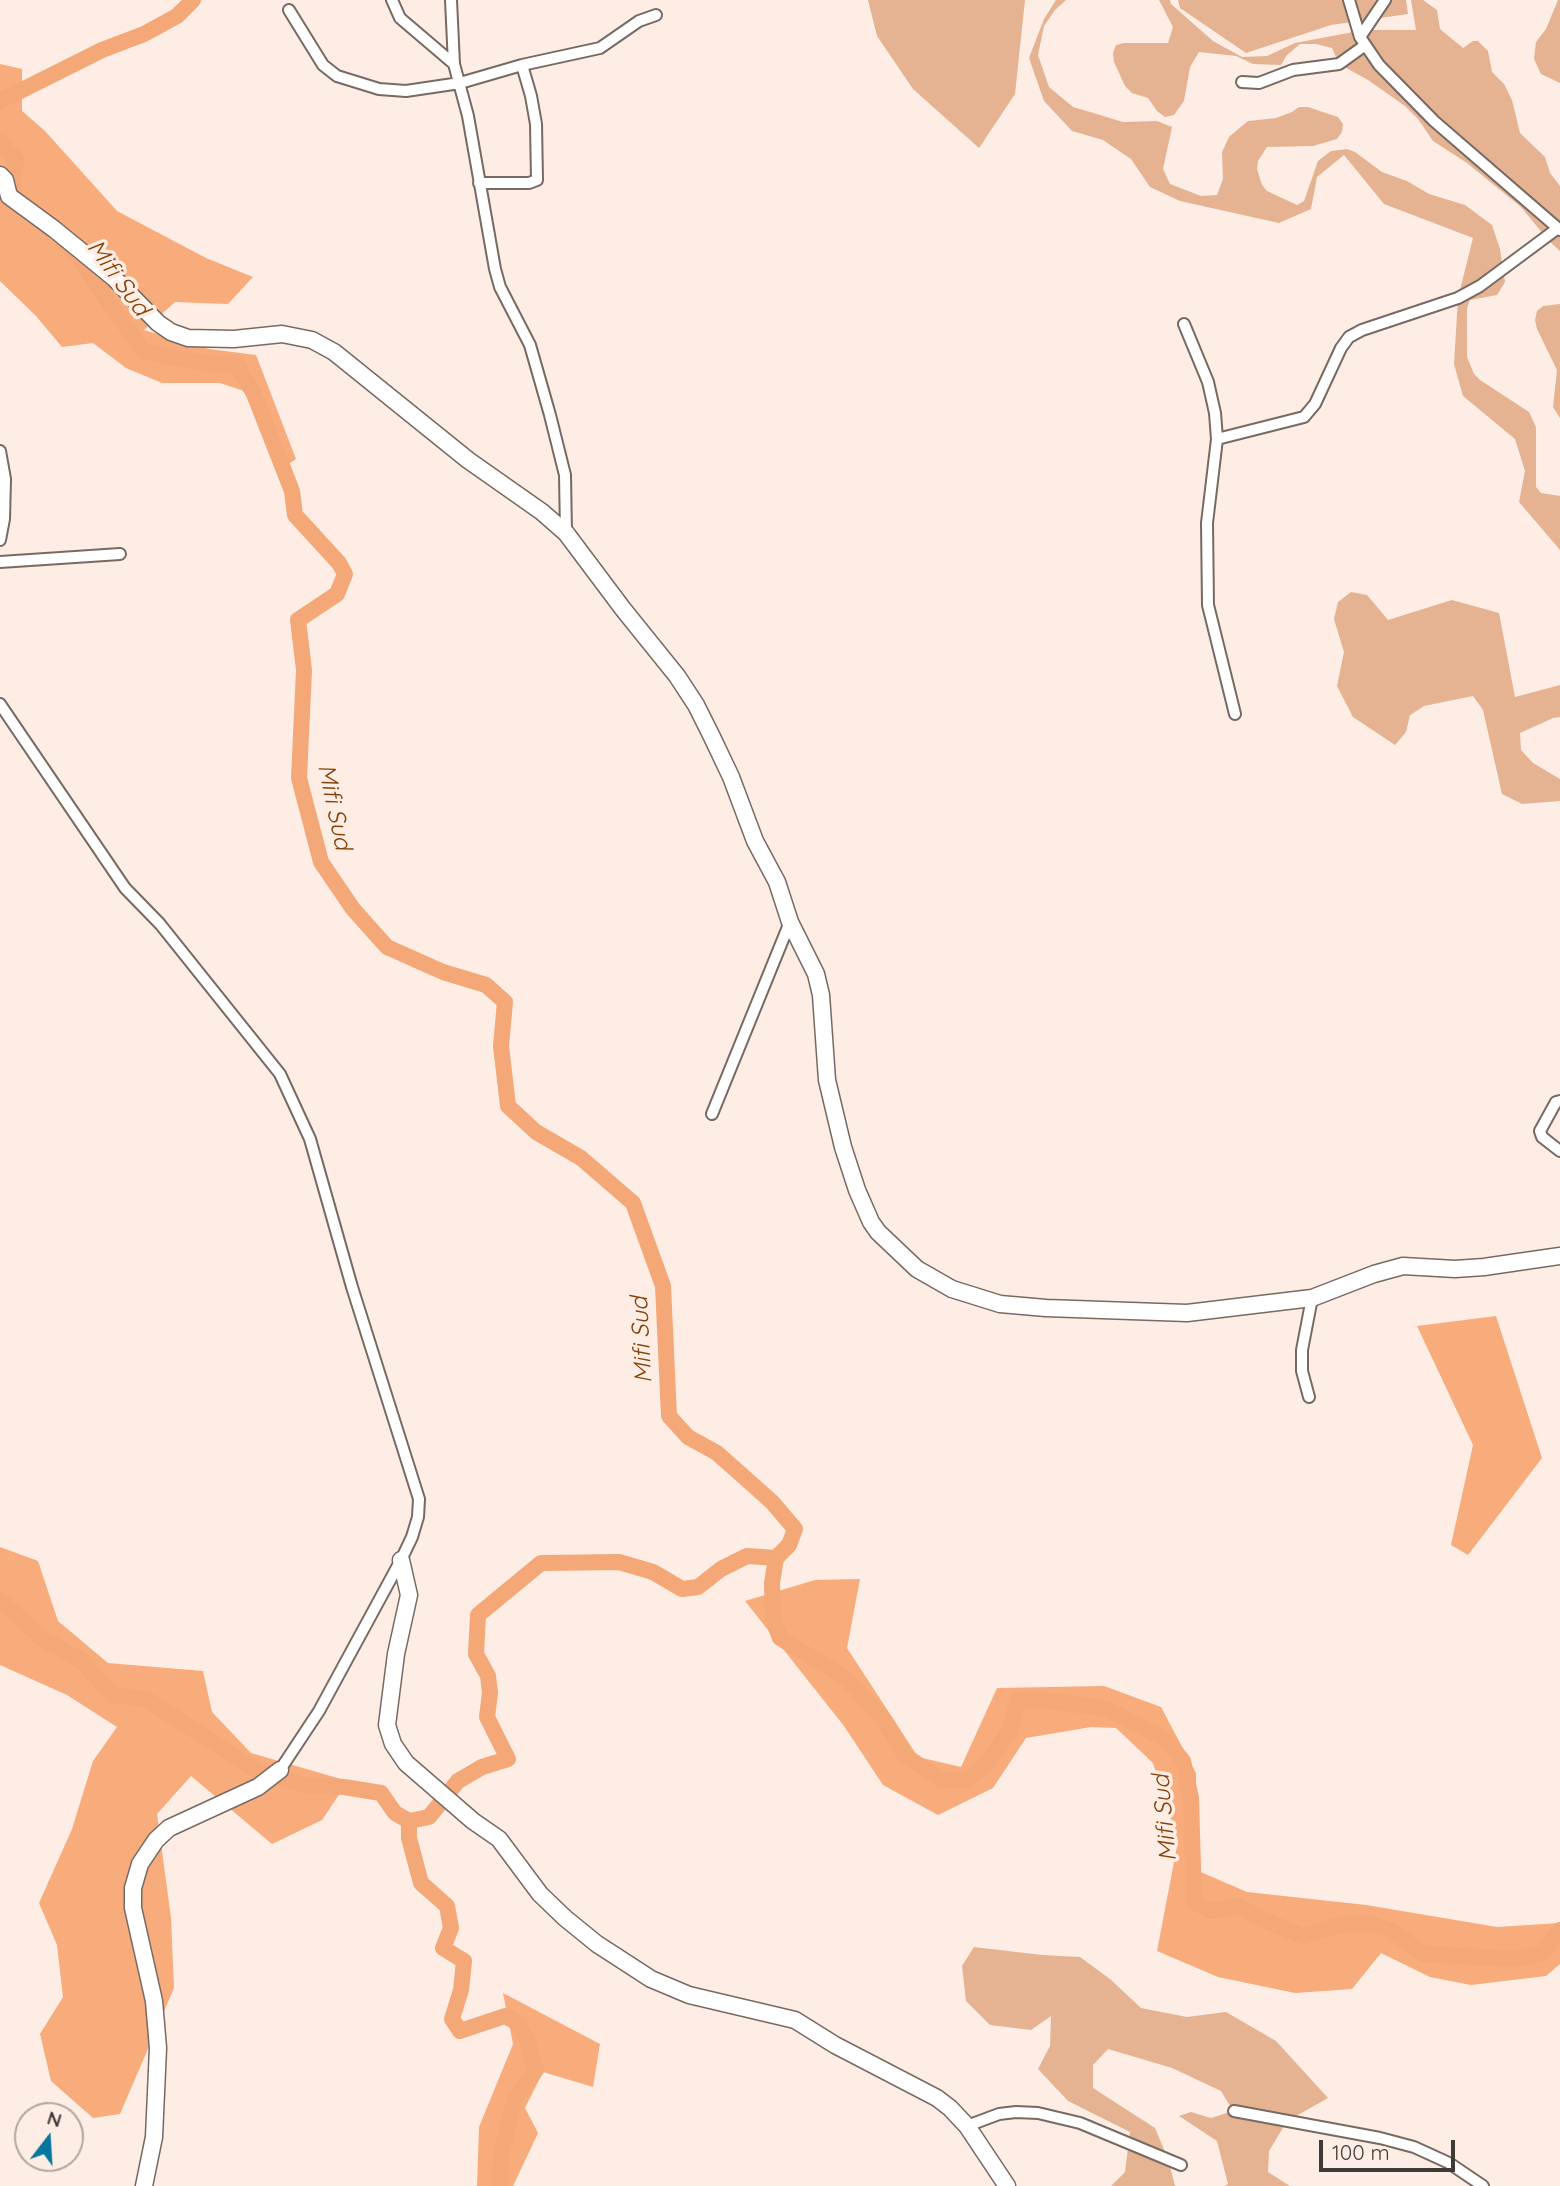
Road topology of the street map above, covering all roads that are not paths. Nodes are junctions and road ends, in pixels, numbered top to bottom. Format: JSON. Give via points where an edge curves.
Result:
{"nodes":[{"id":1,"x":392,"y":0,"type":"edge"},
{"id":2,"x":451,"y":0,"type":"edge"},
{"id":3,"x":1349,"y":0,"type":"edge"},
{"id":4,"x":1385,"y":0,"type":"edge"},
{"id":5,"x":289,"y":10,"type":"dead end"},
{"id":6,"x":656,"y":15,"type":"dead end"},
{"id":7,"x":1362,"y":41,"type":"junction"},
{"id":8,"x":454,"y":64,"type":"junction"},
{"id":9,"x":522,"y":65,"type":"junction"},
{"id":10,"x":1242,"y":82,"type":"dead end"},
{"id":11,"x":460,"y":83,"type":"junction"},
{"id":12,"x":478,"y":183,"type":"junction"},
{"id":13,"x":5,"y":184,"type":"edge"},
{"id":14,"x":1559,"y":229,"type":"edge"},
{"id":15,"x":1184,"y":324,"type":"dead end"},
{"id":16,"x":1217,"y":439,"type":"junction"},
{"id":17,"x":0,"y":452,"type":"edge"},
{"id":18,"x":566,"y":533,"type":"junction"},
{"id":19,"x":0,"y":540,"type":"edge"},
{"id":20,"x":120,"y":554,"type":"dead end"},
{"id":21,"x":0,"y":562,"type":"edge"},
{"id":22,"x":0,"y":704,"type":"edge"},
{"id":23,"x":1235,"y":713,"type":"dead end"},
{"id":24,"x":790,"y":922,"type":"junction"},
{"id":25,"x":1560,"y":1101,"type":"edge"},
{"id":26,"x":712,"y":1114,"type":"dead end"},
{"id":27,"x":1560,"y":1151,"type":"edge"},
{"id":28,"x":1560,"y":1256,"type":"edge"},
{"id":29,"x":1312,"y":1298,"type":"junction"},
{"id":30,"x":1308,"y":1397,"type":"dead end"},
{"id":31,"x":401,"y":1560,"type":"junction"},
{"id":32,"x":280,"y":1770,"type":"joint"},
{"id":33,"x":1234,"y":2111,"type":"dead end"},
{"id":34,"x":967,"y":2126,"type":"junction"},
{"id":35,"x":1181,"y":2165,"type":"dead end"},
{"id":36,"x":144,"y":2186,"type":"edge"},
{"id":37,"x":1007,"y":2186,"type":"edge"},
{"id":38,"x":1483,"y":2186,"type":"edge"}],
"edges":[{"from":1,"to":8,"type":"street","via":[[400,18]]},
{"from":2,"to":8,"type":"street"},
{"from":3,"to":7,"type":"street"},
{"from":4,"to":7,"type":"street"},
{"from":5,"to":11,"type":"street","via":[[319,60],[337,76],[379,89],[406,91]]},
{"from":6,"to":9,"type":"street","via":[[600,48]]},
{"from":7,"to":10,"type":"street","via":[[1339,64],[1293,69],[1259,83]]},
{"from":7,"to":14,"type":"street","via":[[1434,121]]},
{"from":8,"to":11,"type":"street"},
{"from":9,"to":11,"type":"street"},
{"from":9,"to":12,"type":"street","via":[[536,124],[537,180]]},
{"from":11,"to":12,"type":"street"},
{"from":12,"to":18,"type":"street","via":[[497,278],[530,345],[565,475]]},
{"from":13,"to":18,"type":"street","via":[[171,332],[188,338],[282,334],[312,340],[334,352]]},
{"from":14,"to":16,"type":"street","via":[[1458,298],[1349,337],[1304,417]]},
{"from":15,"to":16,"type":"street","via":[[1208,382]]},
{"from":16,"to":23,"type":"street","via":[[1207,523],[1208,605]]},
{"from":17,"to":19,"type":"street","via":[[5,480]]},
{"from":18,"to":24,"type":"street","via":[[696,705],[777,882]]},
{"from":20,"to":21,"type":"street"},
{"from":22,"to":31,"type":"street","via":[[125,888],[160,924],[280,1074],[295,1104],[310,1139],[419,1499],[415,1527]]},
{"from":24,"to":26,"type":"street"},
{"from":24,"to":29,"type":"street","via":[[816,974],[827,1080],[857,1191],[878,1232],[917,1269],[940,1284],[993,1302],[1046,1308],[1187,1313]]},
{"from":25,"to":27,"type":"street","via":[[1539,1131]]},
{"from":28,"to":29,"type":"street","via":[[1455,1269],[1403,1266]]},
{"from":29,"to":30,"type":"street","via":[[1302,1350]]},
{"from":31,"to":32,"type":"street","via":[[319,1711]]},
{"from":31,"to":34,"type":"street","via":[[409,1595],[387,1725],[406,1763],[499,1839],[540,1894],[615,1957],[689,1995],[795,2020],[937,2098]]},
{"from":32,"to":36,"type":"street","via":[[258,1787],[169,1828],[140,1864],[133,1908],[154,2001],[158,2048],[154,2137]]},
{"from":33,"to":38,"type":"street","via":[[1414,2147]]},
{"from":34,"to":35,"type":"street","via":[[999,2114],[1038,2113],[1080,2123]]},
{"from":34,"to":37,"type":"street"}]}
